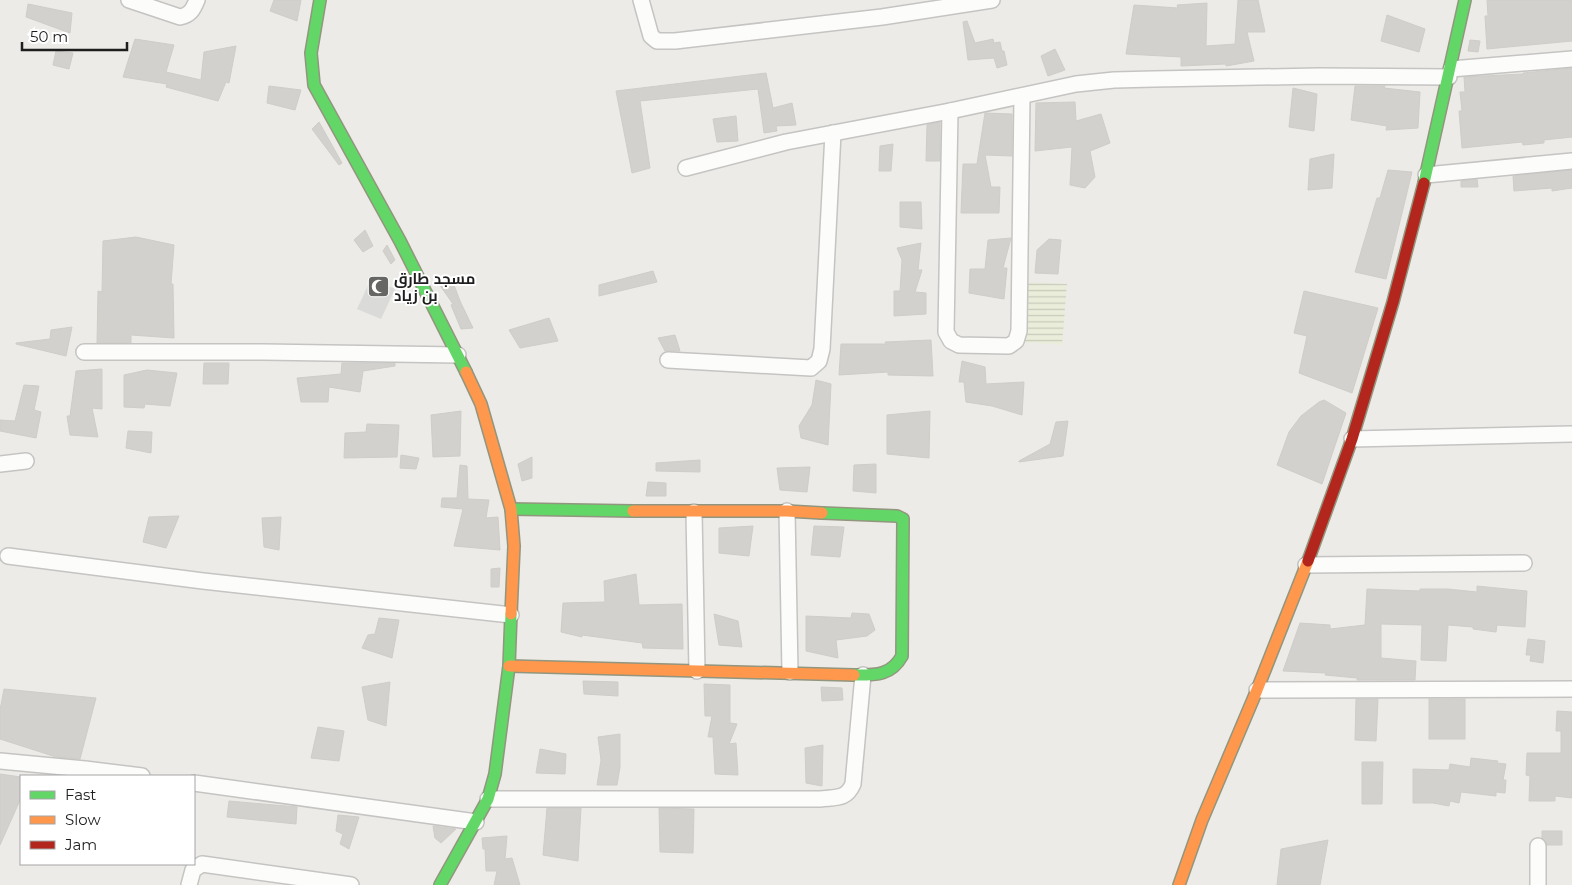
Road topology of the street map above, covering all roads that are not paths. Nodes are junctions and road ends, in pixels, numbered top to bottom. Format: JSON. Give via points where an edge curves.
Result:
{"nodes":[{"id":1,"x":129,"y":0,"type":"edge"},
{"id":2,"x":197,"y":0,"type":"edge"},
{"id":3,"x":320,"y":0,"type":"edge"},
{"id":4,"x":641,"y":0,"type":"edge"},
{"id":5,"x":992,"y":0,"type":"edge"},
{"id":6,"x":1466,"y":0,"type":"edge"},
{"id":7,"x":1572,"y":60,"type":"edge"},
{"id":8,"x":1450,"y":73,"type":"junction"},
{"id":9,"x":1022,"y":96,"type":"junction"},
{"id":10,"x":950,"y":111,"type":"junction"},
{"id":11,"x":832,"y":133,"type":"junction"},
{"id":12,"x":1572,"y":161,"type":"edge"},
{"id":13,"x":686,"y":168,"type":"dead end"},
{"id":14,"x":1426,"y":175,"type":"junction"},
{"id":15,"x":84,"y":352,"type":"dead end"},
{"id":16,"x":458,"y":355,"type":"junction"},
{"id":17,"x":668,"y":360,"type":"dead end"},
{"id":18,"x":1572,"y":434,"type":"edge"},
{"id":19,"x":1352,"y":439,"type":"junction"},
{"id":20,"x":26,"y":461,"type":"dead end"},
{"id":21,"x":0,"y":464,"type":"edge"},
{"id":22,"x":510,"y":509,"type":"junction"},
{"id":23,"x":786,"y":511,"type":"junction"},
{"id":24,"x":694,"y":512,"type":"junction"},
{"id":25,"x":8,"y":556,"type":"dead end"},
{"id":26,"x":1524,"y":563,"type":"dead end"},
{"id":27,"x":1306,"y":565,"type":"junction"},
{"id":28,"x":511,"y":616,"type":"junction"},
{"id":29,"x":509,"y":666,"type":"junction"},
{"id":30,"x":697,"y":671,"type":"junction"},
{"id":31,"x":790,"y":672,"type":"junction"},
{"id":32,"x":863,"y":675,"type":"junction"},
{"id":33,"x":1572,"y":689,"type":"edge"},
{"id":34,"x":1257,"y":690,"type":"junction"},
{"id":35,"x":0,"y":761,"type":"edge"},
{"id":36,"x":135,"y":775,"type":"edge"},
{"id":37,"x":195,"y":783,"type":"edge"},
{"id":38,"x":488,"y":799,"type":"junction"},
{"id":39,"x":476,"y":822,"type":"junction"},
{"id":40,"x":1538,"y":846,"type":"dead end"},
{"id":41,"x":189,"y":885,"type":"edge"},
{"id":42,"x":351,"y":885,"type":"edge"},
{"id":43,"x":440,"y":885,"type":"edge"},
{"id":44,"x":1179,"y":885,"type":"edge"},
{"id":45,"x":1538,"y":885,"type":"edge"}],
"edges":[{"from":1,"to":2,"type":"street","via":[[180,17],[188,15]]},
{"from":3,"to":16,"type":"street","via":[[311,46],[310,67],[314,85]]},
{"from":4,"to":5,"type":"street","via":[[651,36],[657,41],[675,41],[882,17]]},
{"from":6,"to":8,"type":"street"},
{"from":7,"to":8,"type":"street"},
{"from":8,"to":9,"type":"street","via":[[1114,80],[1076,84]]},
{"from":8,"to":14,"type":"street"},
{"from":9,"to":10,"type":"street"},
{"from":9,"to":10,"type":"street","via":[[1019,330],[1016,341],[1009,346],[959,345],[951,341],[946,332]]},
{"from":10,"to":11,"type":"street"},
{"from":11,"to":13,"type":"street"},
{"from":11,"to":17,"type":"street","via":[[819,361],[811,368]]},
{"from":12,"to":14,"type":"street"},
{"from":14,"to":19,"type":"street","via":[[1393,302]]},
{"from":15,"to":16,"type":"street"},
{"from":16,"to":22,"type":"street","via":[[481,404]]},
{"from":18,"to":19,"type":"street"},
{"from":19,"to":27,"type":"street"},
{"from":20,"to":21,"type":"street"},
{"from":22,"to":24,"type":"street"},
{"from":22,"to":28,"type":"street","via":[[514,546]]},
{"from":23,"to":24,"type":"street"},
{"from":23,"to":31,"type":"street"},
{"from":23,"to":32,"type":"street","via":[[897,516],[902,519],[902,656],[898,666],[890,672]]},
{"from":24,"to":30,"type":"street"},
{"from":25,"to":28,"type":"street"},
{"from":26,"to":27,"type":"street"},
{"from":27,"to":34,"type":"street"},
{"from":28,"to":29,"type":"street"},
{"from":29,"to":30,"type":"street"},
{"from":29,"to":38,"type":"street","via":[[495,774]]},
{"from":30,"to":31,"type":"street"},
{"from":31,"to":32,"type":"street"},
{"from":32,"to":38,"type":"street","via":[[853,784],[841,797]]},
{"from":33,"to":34,"type":"street"},
{"from":34,"to":44,"type":"street","via":[[1202,820]]},
{"from":35,"to":36,"type":"street"},
{"from":37,"to":39,"type":"street"},
{"from":38,"to":39,"type":"street"},
{"from":39,"to":43,"type":"street"},
{"from":40,"to":45,"type":"street"},
{"from":41,"to":42,"type":"street","via":[[194,870],[202,864]]}]}
